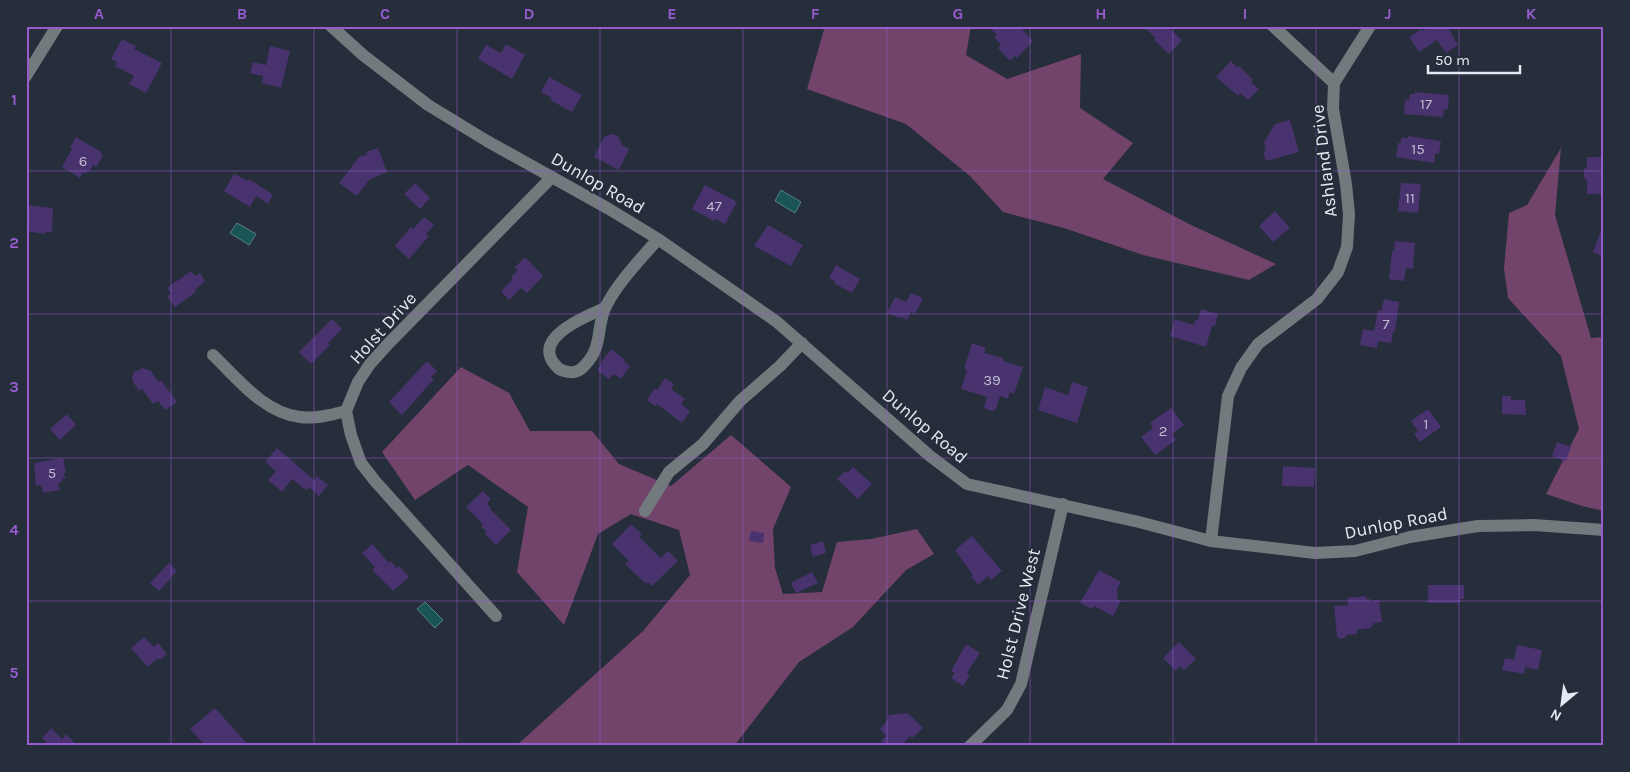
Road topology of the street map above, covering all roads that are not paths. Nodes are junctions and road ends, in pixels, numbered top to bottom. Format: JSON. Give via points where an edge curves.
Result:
{"nodes":[{"id":1,"x":57,"y":26,"type":"edge"},
{"id":2,"x":331,"y":26,"type":"edge"},
{"id":3,"x":1273,"y":26,"type":"edge"},
{"id":4,"x":1370,"y":26,"type":"edge"},
{"id":5,"x":26,"y":76,"type":"edge"},
{"id":6,"x":1334,"y":83,"type":"junction"},
{"id":7,"x":552,"y":177,"type":"junction"},
{"id":8,"x":658,"y":239,"type":"junction"},
{"id":9,"x":605,"y":308,"type":"junction"},
{"id":10,"x":802,"y":343,"type":"junction"},
{"id":11,"x":213,"y":355,"type":"dead end"},
{"id":12,"x":346,"y":411,"type":"junction"},
{"id":13,"x":1062,"y":504,"type":"junction"},
{"id":14,"x":645,"y":511,"type":"dead end"},
{"id":15,"x":1604,"y":530,"type":"edge"},
{"id":16,"x":1211,"y":541,"type":"junction"},
{"id":17,"x":496,"y":616,"type":"dead end"},
{"id":18,"x":970,"y":746,"type":"edge"}],
"edges":[{"from":1,"to":5,"type":"street"},
{"from":2,"to":7,"type":"street","name":"Dunlop Road","via":[[428,105]]},
{"from":3,"to":6,"type":"street","name":"Ashland Drive"},
{"from":4,"to":6,"type":"street"},
{"from":6,"to":16,"type":"street","name":"Ashland Drive","via":[[1333,109],[1349,214],[1347,247],[1338,272],[1317,299],[1258,344],[1234,382],[1228,396]]},
{"from":7,"to":8,"type":"street","name":"Dunlop Road"},
{"from":7,"to":12,"type":"street","name":"Holst Drive","via":[[376,357],[358,382]]},
{"from":8,"to":9,"type":"street","via":[[634,265]]},
{"from":8,"to":10,"type":"street","name":"Dunlop Road"},
{"from":9,"to":9,"type":"street","via":[[593,357],[574,373],[559,369],[549,355],[554,338],[565,328]]},
{"from":10,"to":13,"type":"street","name":"Dunlop Road","via":[[930,456],[967,484]]},
{"from":10,"to":14,"type":"street","via":[[740,401],[697,449],[669,472]]},
{"from":11,"to":12,"type":"street","via":[[260,399],[281,412],[300,417],[323,417]]},
{"from":12,"to":17,"type":"street","via":[[362,463]]},
{"from":13,"to":16,"type":"street","name":"Dunlop Road"},
{"from":13,"to":18,"type":"street","name":"Holst Drive West","via":[[1021,684],[1007,710]]},
{"from":15,"to":16,"type":"street","name":"Dunlop Road","via":[[1534,525],[1478,526],[1410,537],[1355,551],[1315,553]]}]}
